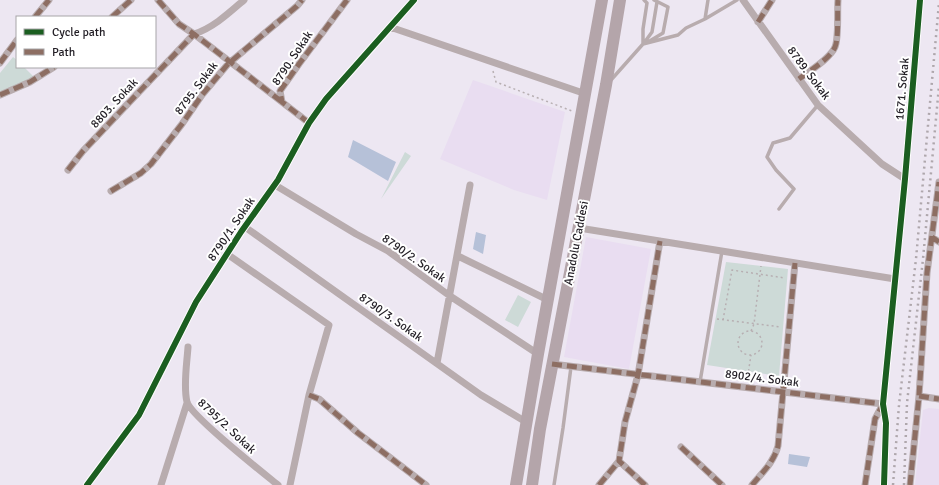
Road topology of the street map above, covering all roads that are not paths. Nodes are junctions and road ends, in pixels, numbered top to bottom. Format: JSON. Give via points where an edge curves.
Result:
{"nodes":[{"id":1,"x":49,"y":0,"type":"edge"},
{"id":2,"x":132,"y":0,"type":"edge"},
{"id":3,"x":158,"y":0,"type":"edge"},
{"id":4,"x":244,"y":0,"type":"edge"},
{"id":5,"x":302,"y":0,"type":"edge"},
{"id":6,"x":347,"y":0,"type":"edge"},
{"id":7,"x":414,"y":0,"type":"edge"},
{"id":8,"x":602,"y":0,"type":"edge"},
{"id":9,"x":620,"y":0,"type":"edge"},
{"id":10,"x":644,"y":0,"type":"edge"},
{"id":11,"x":708,"y":0,"type":"edge"},
{"id":12,"x":737,"y":0,"type":"edge"},
{"id":13,"x":743,"y":0,"type":"edge"},
{"id":14,"x":772,"y":0,"type":"edge"},
{"id":15,"x":838,"y":0,"type":"edge"},
{"id":16,"x":920,"y":0,"type":"edge"},
{"id":17,"x":655,"y":1,"type":"edge"},
{"id":18,"x":36,"y":16,"type":"edge"},
{"id":19,"x":113,"y":16,"type":"edge"},
{"id":20,"x":706,"y":19,"type":"junction"},
{"id":21,"x":758,"y":22,"type":"junction"},
{"id":22,"x":390,"y":27,"type":"junction"},
{"id":23,"x":194,"y":34,"type":"junction"},
{"id":24,"x":16,"y":41,"type":"edge"},
{"id":25,"x":643,"y":44,"type":"junction"},
{"id":26,"x":230,"y":62,"type":"junction"},
{"id":27,"x":0,"y":63,"type":"edge"},
{"id":28,"x":52,"y":68,"type":"edge"},
{"id":29,"x":799,"y":79,"type":"junction"},
{"id":30,"x":606,"y":85,"type":"junction"},
{"id":31,"x":586,"y":94,"type":"junction"},
{"id":32,"x":0,"y":95,"type":"edge"},
{"id":33,"x":282,"y":102,"type":"junction"},
{"id":34,"x":818,"y":105,"type":"junction"},
{"id":35,"x":310,"y":123,"type":"junction"},
{"id":36,"x":68,"y":170,"type":"dead end"},
{"id":37,"x":905,"y":179,"type":"junction"},
{"id":38,"x":939,"y":182,"type":"edge"},
{"id":39,"x":275,"y":185,"type":"junction"},
{"id":40,"x":470,"y":185,"type":"dead end"},
{"id":41,"x":111,"y":191,"type":"dead end"},
{"id":42,"x":779,"y":209,"type":"dead end"},
{"id":43,"x":245,"y":227,"type":"junction"},
{"id":44,"x":579,"y":228,"type":"junction"},
{"id":45,"x":932,"y":238,"type":"junction"},
{"id":46,"x":660,"y":241,"type":"junction"},
{"id":47,"x":939,"y":242,"type":"edge"},
{"id":48,"x":722,"y":251,"type":"junction"},
{"id":49,"x":227,"y":254,"type":"junction"},
{"id":50,"x":458,"y":256,"type":"junction"},
{"id":51,"x":795,"y":263,"type":"junction"},
{"id":52,"x":895,"y":280,"type":"junction"},
{"id":53,"x":450,"y":296,"type":"junction"},
{"id":54,"x":548,"y":300,"type":"junction"},
{"id":55,"x":178,"y":338,"type":"junction"},
{"id":56,"x":538,"y":354,"type":"junction"},
{"id":57,"x":437,"y":363,"type":"junction"},
{"id":58,"x":552,"y":364,"type":"junction"},
{"id":59,"x":571,"y":366,"type":"junction"},
{"id":60,"x":638,"y":374,"type":"junction"},
{"id":61,"x":700,"y":382,"type":"junction"},
{"id":62,"x":782,"y":392,"type":"junction"},
{"id":63,"x":308,"y":395,"type":"junction"},
{"id":64,"x":919,"y":396,"type":"junction"},
{"id":65,"x":939,"y":398,"type":"edge"},
{"id":66,"x":187,"y":403,"type":"junction"},
{"id":67,"x":883,"y":404,"type":"junction"},
{"id":68,"x":526,"y":422,"type":"junction"},
{"id":69,"x":681,"y":448,"type":"dead end"},
{"id":70,"x":618,"y":461,"type":"junction"},
{"id":71,"x":87,"y":485,"type":"edge"},
{"id":72,"x":160,"y":485,"type":"edge"},
{"id":73,"x":278,"y":485,"type":"edge"},
{"id":74,"x":290,"y":485,"type":"edge"},
{"id":75,"x":426,"y":485,"type":"edge"},
{"id":76,"x":516,"y":485,"type":"edge"},
{"id":77,"x":532,"y":485,"type":"edge"},
{"id":78,"x":554,"y":485,"type":"edge"},
{"id":79,"x":598,"y":485,"type":"edge"},
{"id":80,"x":645,"y":485,"type":"edge"},
{"id":81,"x":722,"y":485,"type":"edge"},
{"id":82,"x":752,"y":485,"type":"edge"},
{"id":83,"x":865,"y":485,"type":"edge"},
{"id":84,"x":884,"y":485,"type":"edge"},
{"id":85,"x":910,"y":485,"type":"edge"}],
"edges":[{"from":1,"to":18,"type":"street"},
{"from":2,"to":19,"type":"street"},
{"from":3,"to":23,"type":"street","via":[[179,24]]},
{"from":4,"to":23,"type":"street","name":"8803. Sokak","via":[[203,31]]},
{"from":5,"to":26,"type":"street","name":"8795. Sokak"},
{"from":6,"to":33,"type":"street","name":"8790. Sokak","via":[[280,91]]},
{"from":7,"to":22,"type":"street","name":"8790/1. Sokak"},
{"from":8,"to":31,"type":"highway","name":"Anadolu Caddesi"},
{"from":9,"to":30,"type":"highway","name":"Anadolu Caddesi"},
{"from":10,"to":25,"type":"lane","via":[[647,3]]},
{"from":11,"to":20,"type":"lane"},
{"from":12,"to":20,"type":"lane"},
{"from":13,"to":21,"type":"street","name":"8789. Sokak"},
{"from":14,"to":21,"type":"street"},
{"from":15,"to":29,"type":"street","via":[[837,42],[834,49]]},
{"from":16,"to":37,"type":"street","name":"1671. Sokak"},
{"from":17,"to":25,"type":"lane","via":[[652,32]]},
{"from":17,"to":25,"type":"lane","via":[[668,7],[662,33]]},
{"from":20,"to":25,"type":"lane","via":[[686,28],[678,35]]},
{"from":21,"to":29,"type":"street","name":"8789. Sokak"},
{"from":22,"to":31,"type":"street"},
{"from":22,"to":35,"type":"street","name":"8790/1. Sokak","via":[[326,99]]},
{"from":23,"to":26,"type":"street"},
{"from":23,"to":36,"type":"street","name":"8803. Sokak"},
{"from":24,"to":27,"type":"street"},
{"from":25,"to":30,"type":"lane"},
{"from":26,"to":33,"type":"street"},
{"from":26,"to":41,"type":"street","name":"8795. Sokak","via":[[151,164]]},
{"from":28,"to":32,"type":"street","via":[[30,82]]},
{"from":29,"to":34,"type":"street","name":"8789. Sokak"},
{"from":30,"to":44,"type":"highway","name":"Anadolu Caddesi"},
{"from":31,"to":54,"type":"highway","name":"Anadolu Caddesi"},
{"from":33,"to":35,"type":"street","name":"8790. Sokak"},
{"from":34,"to":37,"type":"street","name":"8789. Sokak","via":[[882,164]]},
{"from":34,"to":42,"type":"lane","via":[[790,138],[773,143],[767,157],[794,189]]},
{"from":35,"to":39,"type":"street","name":"8790/1. Sokak"},
{"from":37,"to":52,"type":"street","name":"1671. Sokak"},
{"from":38,"to":45,"type":"street"},
{"from":39,"to":43,"type":"street","name":"8790/1. Sokak"},
{"from":39,"to":53,"type":"street","name":"8790/2. Sokak","via":[[388,251]]},
{"from":40,"to":50,"type":"street"},
{"from":43,"to":49,"type":"street","name":"8790/1. Sokak"},
{"from":43,"to":57,"type":"street","name":"8790/3. Sokak"},
{"from":44,"to":46,"type":"street"},
{"from":44,"to":58,"type":"highway","name":"Anadolu Caddesi"},
{"from":45,"to":47,"type":"street"},
{"from":45,"to":64,"type":"street","via":[[927,273]]},
{"from":46,"to":48,"type":"street"},
{"from":46,"to":60,"type":"street"},
{"from":48,"to":51,"type":"street"},
{"from":48,"to":61,"type":"lane"},
{"from":49,"to":55,"type":"street","name":"8790/1. Sokak","via":[[196,302]]},
{"from":49,"to":63,"type":"street","via":[[329,326]]},
{"from":50,"to":53,"type":"street"},
{"from":50,"to":54,"type":"street"},
{"from":51,"to":52,"type":"street"},
{"from":51,"to":62,"type":"street"},
{"from":52,"to":67,"type":"street","name":"1671. Sokak"},
{"from":53,"to":56,"type":"street","name":"8790/2. Sokak"},
{"from":53,"to":57,"type":"street"},
{"from":54,"to":56,"type":"highway","name":"Anadolu Caddesi"},
{"from":55,"to":66,"type":"street","name":"8795/2. Sokak","via":[[190,347],[186,384]]},
{"from":55,"to":71,"type":"street","name":"8790/1. Sokak","via":[[139,414]]},
{"from":56,"to":68,"type":"highway","name":"Anadolu Caddesi"},
{"from":57,"to":68,"type":"street","name":"8790/3. Sokak","via":[[481,395]]},
{"from":58,"to":59,"type":"street","name":"8902/4. Sokak"},
{"from":58,"to":77,"type":"highway","name":"Anadolu Caddesi"},
{"from":59,"to":60,"type":"street","name":"8902/4. Sokak"},
{"from":59,"to":78,"type":"lane"},
{"from":60,"to":61,"type":"street","name":"8902/4. Sokak"},
{"from":60,"to":70,"type":"street"},
{"from":61,"to":62,"type":"street","name":"8902/4. Sokak"},
{"from":62,"to":67,"type":"street","name":"8902/4. Sokak"},
{"from":62,"to":82,"type":"street","via":[[776,453]]},
{"from":63,"to":74,"type":"street"},
{"from":63,"to":75,"type":"street","via":[[319,398],[358,433]]},
{"from":64,"to":65,"type":"street"},
{"from":64,"to":85,"type":"street"},
{"from":66,"to":72,"type":"street"},
{"from":66,"to":73,"type":"street","name":"8795/2. Sokak","via":[[200,419]]},
{"from":67,"to":83,"type":"street","via":[[875,419]]},
{"from":67,"to":84,"type":"street","via":[[886,423]]},
{"from":68,"to":76,"type":"highway","name":"Anadolu Caddesi"},
{"from":69,"to":81,"type":"street"},
{"from":70,"to":79,"type":"street"},
{"from":70,"to":80,"type":"street"}]}
